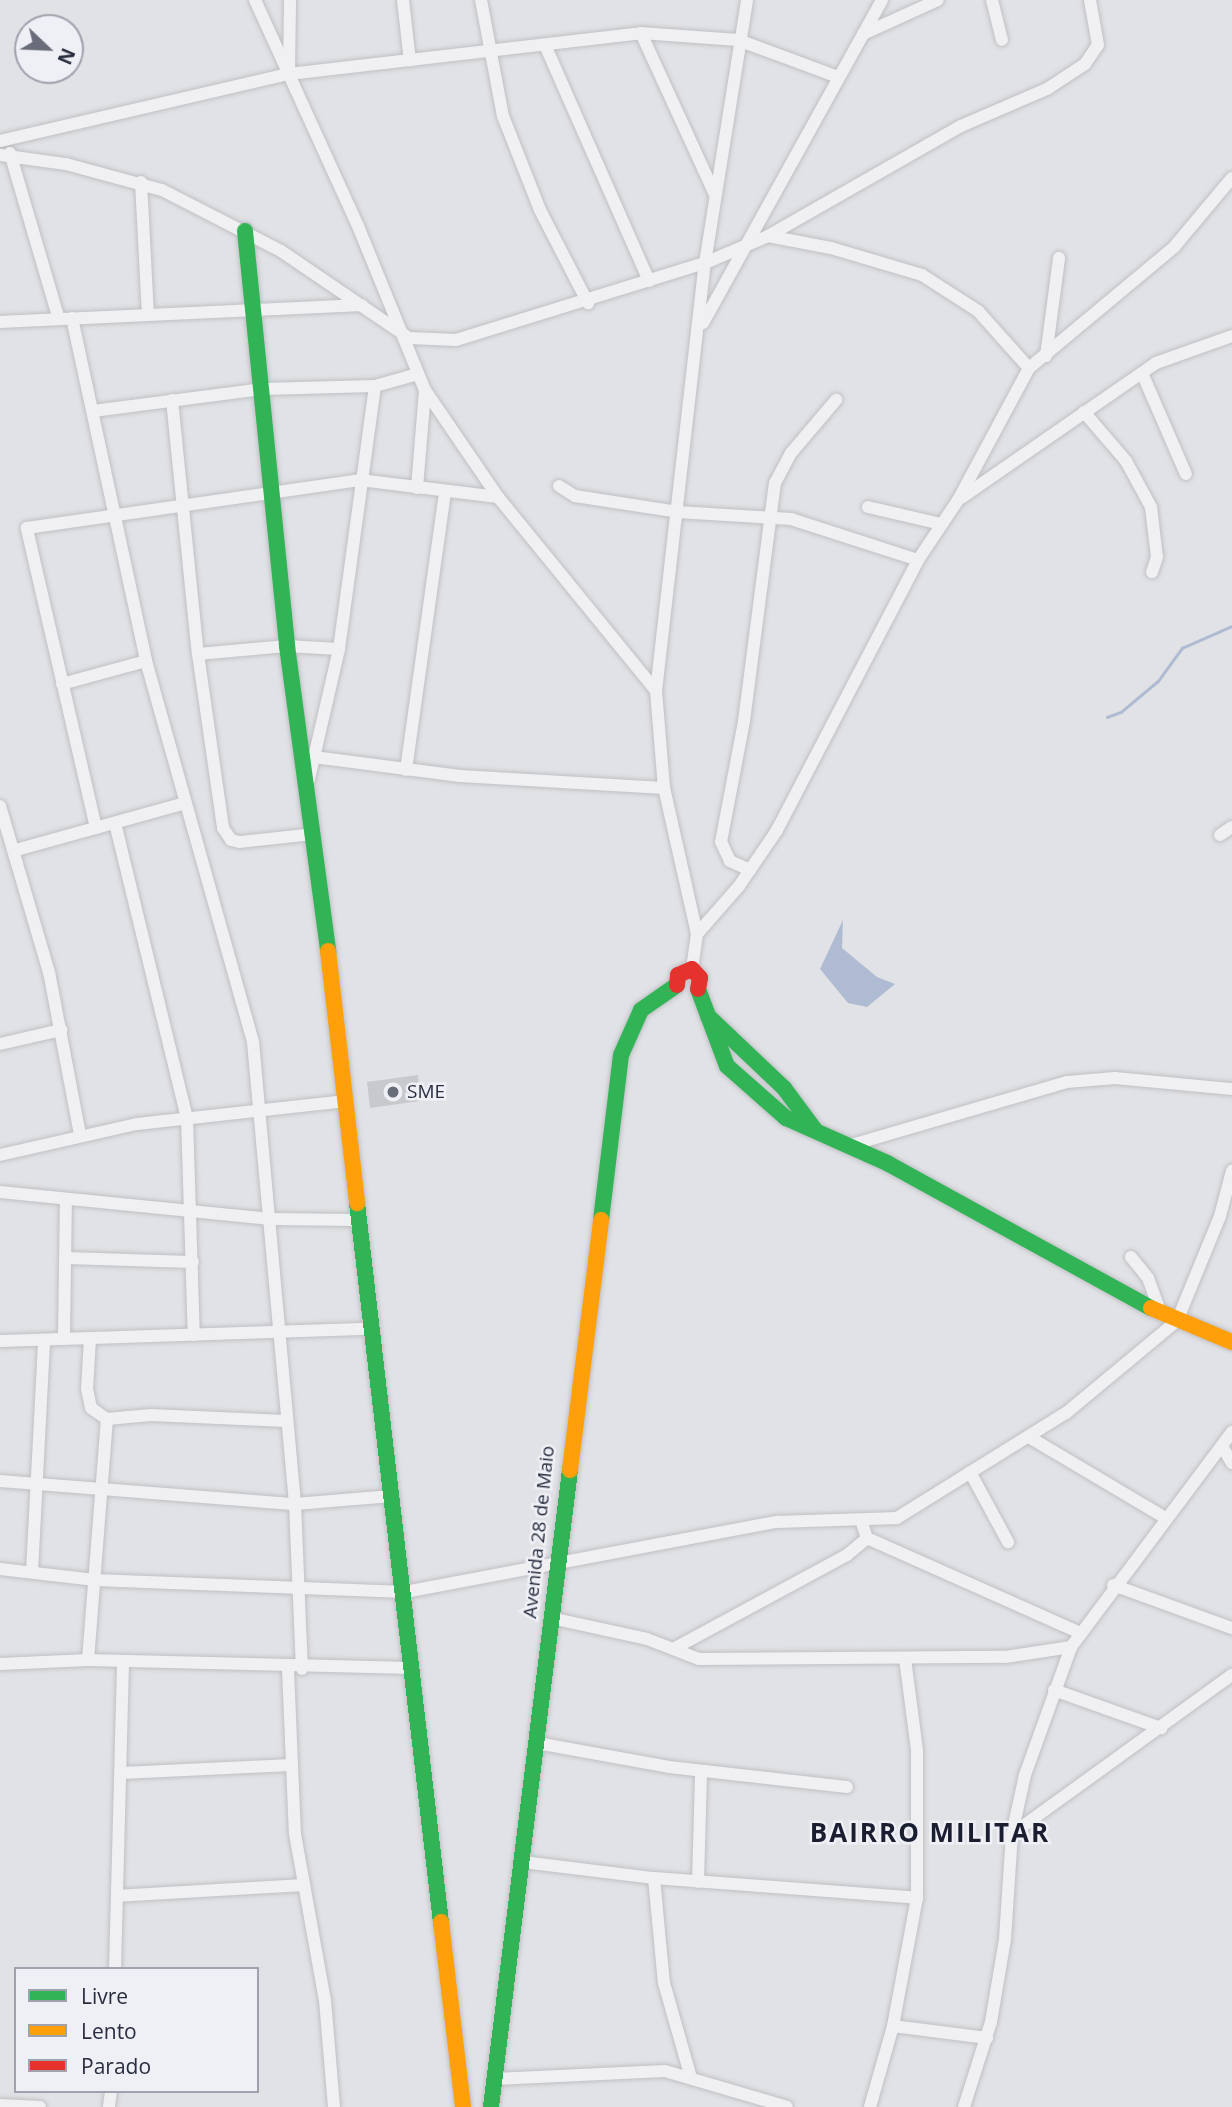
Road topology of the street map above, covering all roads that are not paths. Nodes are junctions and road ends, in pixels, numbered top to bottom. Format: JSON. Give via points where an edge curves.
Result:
{"nodes":[{"id":1,"x":255,"y":0,"type":"edge"},
{"id":2,"x":290,"y":0,"type":"edge"},
{"id":3,"x":403,"y":0,"type":"edge"},
{"id":4,"x":481,"y":0,"type":"edge"},
{"id":5,"x":747,"y":0,"type":"edge"},
{"id":6,"x":882,"y":0,"type":"edge"},
{"id":7,"x":938,"y":0,"type":"edge"},
{"id":8,"x":992,"y":0,"type":"edge"},
{"id":9,"x":1090,"y":0,"type":"edge"},
{"id":10,"x":641,"y":33,"type":"junction"},
{"id":11,"x":863,"y":34,"type":"junction"},
{"id":12,"x":738,"y":40,"type":"junction"},
{"id":13,"x":1002,"y":40,"type":"dead end"},
{"id":14,"x":545,"y":45,"type":"junction"},
{"id":15,"x":488,"y":52,"type":"junction"},
{"id":16,"x":411,"y":61,"type":"junction"},
{"id":17,"x":289,"y":74,"type":"junction"},
{"id":18,"x":838,"y":77,"type":"junction"},
{"id":19,"x":0,"y":139,"type":"edge"},
{"id":20,"x":6,"y":156,"type":"edge"},
{"id":21,"x":1232,"y":178,"type":"edge"},
{"id":22,"x":141,"y":182,"type":"junction"},
{"id":23,"x":716,"y":196,"type":"junction"},
{"id":24,"x":245,"y":231,"type":"junction"},
{"id":25,"x":768,"y":236,"type":"junction"},
{"id":26,"x":743,"y":246,"type":"junction"},
{"id":27,"x":1059,"y":258,"type":"dead end"},
{"id":28,"x":705,"y":262,"type":"junction"},
{"id":29,"x":649,"y":281,"type":"junction"},
{"id":30,"x":588,"y":303,"type":"junction"},
{"id":31,"x":362,"y":305,"type":"junction"},
{"id":32,"x":254,"y":307,"type":"junction"},
{"id":33,"x":148,"y":313,"type":"junction"},
{"id":34,"x":66,"y":319,"type":"junction"},
{"id":35,"x":0,"y":322,"type":"edge"},
{"id":36,"x":396,"y":330,"type":"junction"},
{"id":37,"x":699,"y":332,"type":"junction"},
{"id":38,"x":1232,"y":336,"type":"edge"},
{"id":39,"x":1046,"y":356,"type":"junction"},
{"id":40,"x":1029,"y":368,"type":"junction"},
{"id":41,"x":1142,"y":373,"type":"junction"},
{"id":42,"x":418,"y":374,"type":"junction"},
{"id":43,"x":375,"y":386,"type":"junction"},
{"id":44,"x":262,"y":389,"type":"junction"},
{"id":45,"x":425,"y":390,"type":"junction"},
{"id":46,"x":172,"y":400,"type":"junction"},
{"id":47,"x":836,"y":400,"type":"dead end"},
{"id":48,"x":93,"y":411,"type":"junction"},
{"id":49,"x":1084,"y":412,"type":"junction"},
{"id":50,"x":1186,"y":474,"type":"dead end"},
{"id":51,"x":360,"y":480,"type":"junction"},
{"id":52,"x":559,"y":486,"type":"dead end"},
{"id":53,"x":417,"y":488,"type":"junction"},
{"id":54,"x":271,"y":491,"type":"junction"},
{"id":55,"x":445,"y":493,"type":"junction"},
{"id":56,"x":498,"y":498,"type":"junction"},
{"id":57,"x":958,"y":500,"type":"junction"},
{"id":58,"x":180,"y":505,"type":"junction"},
{"id":59,"x":868,"y":507,"type":"dead end"},
{"id":60,"x":678,"y":512,"type":"junction"},
{"id":61,"x":113,"y":516,"type":"junction"},
{"id":62,"x":773,"y":517,"type":"junction"},
{"id":63,"x":941,"y":524,"type":"junction"},
{"id":64,"x":918,"y":560,"type":"junction"},
{"id":65,"x":1152,"y":572,"type":"dead end"},
{"id":66,"x":287,"y":646,"type":"junction"},
{"id":67,"x":339,"y":649,"type":"junction"},
{"id":68,"x":198,"y":653,"type":"junction"},
{"id":69,"x":146,"y":661,"type":"junction"},
{"id":70,"x":62,"y":684,"type":"junction"},
{"id":71,"x":656,"y":691,"type":"junction"},
{"id":72,"x":314,"y":757,"type":"junction"},
{"id":73,"x":406,"y":770,"type":"junction"},
{"id":74,"x":307,"y":785,"type":"junction"},
{"id":75,"x":664,"y":788,"type":"junction"},
{"id":76,"x":186,"y":803,"type":"junction"},
{"id":77,"x":0,"y":806,"type":"edge"},
{"id":78,"x":115,"y":823,"type":"junction"},
{"id":79,"x":1232,"y":827,"type":"edge"},
{"id":80,"x":96,"y":828,"type":"junction"},
{"id":81,"x":314,"y":834,"type":"junction"},
{"id":82,"x":1220,"y":835,"type":"dead end"},
{"id":83,"x":16,"y":850,"type":"junction"},
{"id":84,"x":750,"y":870,"type":"junction"},
{"id":85,"x":696,"y":934,"type":"junction"},
{"id":86,"x":692,"y":969,"type":"junction"},
{"id":87,"x":677,"y":985,"type":"junction"},
{"id":88,"x":698,"y":989,"type":"junction"},
{"id":89,"x":708,"y":1016,"type":"junction"},
{"id":90,"x":61,"y":1030,"type":"junction"},
{"id":91,"x":0,"y":1044,"type":"edge"},
{"id":92,"x":1232,"y":1089,"type":"edge"},
{"id":93,"x":344,"y":1101,"type":"junction"},
{"id":94,"x":262,"y":1114,"type":"junction"},
{"id":95,"x":187,"y":1118,"type":"junction"},
{"id":96,"x":815,"y":1130,"type":"junction"},
{"id":97,"x":80,"y":1135,"type":"junction"},
{"id":98,"x":848,"y":1146,"type":"junction"},
{"id":99,"x":0,"y":1155,"type":"edge"},
{"id":100,"x":1232,"y":1171,"type":"edge"},
{"id":101,"x":0,"y":1192,"type":"edge"},
{"id":102,"x":66,"y":1200,"type":"junction"},
{"id":103,"x":193,"y":1212,"type":"junction"},
{"id":104,"x":271,"y":1219,"type":"junction"},
{"id":105,"x":357,"y":1220,"type":"junction"},
{"id":106,"x":1131,"y":1257,"type":"dead end"},
{"id":107,"x":65,"y":1258,"type":"junction"},
{"id":108,"x":193,"y":1262,"type":"junction"},
{"id":109,"x":1161,"y":1313,"type":"junction"},
{"id":110,"x":1177,"y":1321,"type":"junction"},
{"id":111,"x":370,"y":1329,"type":"junction"},
{"id":112,"x":281,"y":1334,"type":"junction"},
{"id":113,"x":194,"y":1335,"type":"junction"},
{"id":114,"x":64,"y":1337,"type":"junction"},
{"id":115,"x":90,"y":1339,"type":"junction"},
{"id":116,"x":0,"y":1341,"type":"edge"},
{"id":117,"x":1232,"y":1342,"type":"edge"},
{"id":118,"x":44,"y":1343,"type":"junction"},
{"id":119,"x":107,"y":1419,"type":"junction"},
{"id":120,"x":286,"y":1421,"type":"junction"},
{"id":121,"x":1232,"y":1432,"type":"edge"},
{"id":122,"x":1029,"y":1437,"type":"junction"},
{"id":123,"x":1222,"y":1446,"type":"junction"},
{"id":124,"x":1232,"y":1463,"type":"edge"},
{"id":125,"x":970,"y":1472,"type":"junction"},
{"id":126,"x":0,"y":1481,"type":"edge"},
{"id":127,"x":37,"y":1483,"type":"junction"},
{"id":128,"x":103,"y":1490,"type":"junction"},
{"id":129,"x":392,"y":1496,"type":"junction"},
{"id":130,"x":295,"y":1504,"type":"junction"},
{"id":131,"x":1164,"y":1517,"type":"junction"},
{"id":132,"x":862,"y":1523,"type":"junction"},
{"id":133,"x":867,"y":1538,"type":"junction"},
{"id":134,"x":1008,"y":1542,"type":"dead end"},
{"id":135,"x":557,"y":1564,"type":"junction"},
{"id":136,"x":0,"y":1569,"type":"edge"},
{"id":137,"x":32,"y":1572,"type":"junction"},
{"id":138,"x":94,"y":1580,"type":"junction"},
{"id":139,"x":1113,"y":1585,"type":"junction"},
{"id":140,"x":300,"y":1591,"type":"junction"},
{"id":141,"x":405,"y":1592,"type":"junction"},
{"id":142,"x":551,"y":1618,"type":"junction"},
{"id":143,"x":1232,"y":1628,"type":"edge"},
{"id":144,"x":1080,"y":1633,"type":"junction"},
{"id":145,"x":1071,"y":1647,"type":"junction"},
{"id":146,"x":675,"y":1648,"type":"junction"},
{"id":147,"x":88,"y":1660,"type":"junction"},
{"id":148,"x":905,"y":1660,"type":"junction"},
{"id":149,"x":123,"y":1663,"type":"junction"},
{"id":150,"x":0,"y":1664,"type":"edge"},
{"id":151,"x":411,"y":1668,"type":"junction"},
{"id":152,"x":288,"y":1669,"type":"junction"},
{"id":153,"x":302,"y":1669,"type":"junction"},
{"id":154,"x":1232,"y":1675,"type":"edge"},
{"id":155,"x":1054,"y":1690,"type":"junction"},
{"id":156,"x":1161,"y":1728,"type":"junction"},
{"id":157,"x":537,"y":1743,"type":"junction"},
{"id":158,"x":290,"y":1765,"type":"junction"},
{"id":159,"x":701,"y":1772,"type":"junction"},
{"id":160,"x":122,"y":1773,"type":"junction"},
{"id":161,"x":847,"y":1787,"type":"dead end"},
{"id":162,"x":1012,"y":1834,"type":"junction"},
{"id":163,"x":523,"y":1862,"type":"junction"},
{"id":164,"x":654,"y":1878,"type":"junction"},
{"id":165,"x":698,"y":1882,"type":"junction"},
{"id":166,"x":302,"y":1885,"type":"junction"},
{"id":167,"x":117,"y":1896,"type":"junction"},
{"id":168,"x":917,"y":1898,"type":"junction"},
{"id":169,"x":115,"y":1967,"type":"edge"},
{"id":170,"x":893,"y":2026,"type":"junction"},
{"id":171,"x":987,"y":2038,"type":"junction"},
{"id":172,"x":690,"y":2074,"type":"junction"},
{"id":173,"x":495,"y":2079,"type":"junction"},
{"id":174,"x":0,"y":2105,"type":"edge"},
{"id":175,"x":489,"y":2106,"type":"edge"},
{"id":176,"x":18,"y":2107,"type":"edge"},
{"id":177,"x":40,"y":2107,"type":"edge"},
{"id":178,"x":334,"y":2107,"type":"edge"},
{"id":179,"x":463,"y":2107,"type":"edge"},
{"id":180,"x":786,"y":2107,"type":"edge"},
{"id":181,"x":870,"y":2107,"type":"edge"},
{"id":182,"x":964,"y":2107,"type":"edge"}],
"edges":[{"from":1,"to":17,"type":"street"},
{"from":2,"to":17,"type":"street"},
{"from":3,"to":16,"type":"street"},
{"from":4,"to":15,"type":"street"},
{"from":5,"to":12,"type":"street"},
{"from":6,"to":11,"type":"street"},
{"from":7,"to":11,"type":"street"},
{"from":8,"to":13,"type":"street"},
{"from":9,"to":25,"type":"street","via":[[1098,44],[1085,64],[1047,89],[961,126]]},
{"from":10,"to":12,"type":"street"},
{"from":10,"to":14,"type":"street"},
{"from":10,"to":23,"type":"street"},
{"from":11,"to":18,"type":"street"},
{"from":12,"to":18,"type":"street"},
{"from":12,"to":23,"type":"street"},
{"from":14,"to":15,"type":"street"},
{"from":14,"to":29,"type":"street"},
{"from":15,"to":16,"type":"street"},
{"from":15,"to":30,"type":"street","via":[[503,116],[541,210]]},
{"from":16,"to":17,"type":"street"},
{"from":17,"to":19,"type":"street"},
{"from":17,"to":36,"type":"street","via":[[358,226]]},
{"from":18,"to":26,"type":"street"},
{"from":19,"to":20,"type":"street"},
{"from":20,"to":22,"type":"street"},
{"from":20,"to":34,"type":"street"},
{"from":21,"to":39,"type":"street","via":[[1174,247]]},
{"from":22,"to":24,"type":"street"},
{"from":22,"to":33,"type":"street"},
{"from":23,"to":28,"type":"street"},
{"from":24,"to":31,"type":"street"},
{"from":24,"to":32,"type":"street"},
{"from":25,"to":26,"type":"street"},
{"from":25,"to":40,"type":"street","via":[[831,247],[922,275],[978,311]]},
{"from":26,"to":28,"type":"street"},
{"from":26,"to":37,"type":"street"},
{"from":27,"to":39,"type":"street"},
{"from":28,"to":29,"type":"street"},
{"from":28,"to":37,"type":"street"},
{"from":29,"to":30,"type":"street"},
{"from":30,"to":36,"type":"street","via":[[456,341],[421,342]]},
{"from":31,"to":32,"type":"street"},
{"from":31,"to":36,"type":"street"},
{"from":32,"to":33,"type":"street"},
{"from":32,"to":44,"type":"street"},
{"from":33,"to":34,"type":"street"},
{"from":34,"to":35,"type":"street"},
{"from":34,"to":48,"type":"street"},
{"from":36,"to":42,"type":"street"},
{"from":37,"to":60,"type":"street"},
{"from":38,"to":41,"type":"street"},
{"from":39,"to":40,"type":"street"},
{"from":40,"to":57,"type":"street"},
{"from":41,"to":49,"type":"street"},
{"from":41,"to":50,"type":"street"},
{"from":42,"to":43,"type":"street"},
{"from":42,"to":45,"type":"street"},
{"from":43,"to":44,"type":"street"},
{"from":43,"to":51,"type":"street"},
{"from":44,"to":46,"type":"street"},
{"from":44,"to":54,"type":"street"},
{"from":45,"to":53,"type":"street"},
{"from":45,"to":56,"type":"street"},
{"from":46,"to":48,"type":"street"},
{"from":46,"to":58,"type":"street"},
{"from":47,"to":62,"type":"street","via":[[780,468]]},
{"from":48,"to":61,"type":"street"},
{"from":49,"to":57,"type":"street"},
{"from":49,"to":65,"type":"street","via":[[1126,461],[1151,507],[1157,557]]},
{"from":51,"to":53,"type":"street"},
{"from":51,"to":54,"type":"street"},
{"from":51,"to":67,"type":"street"},
{"from":52,"to":60,"type":"street","via":[[575,496]]},
{"from":53,"to":55,"type":"street"},
{"from":54,"to":58,"type":"street"},
{"from":54,"to":66,"type":"street"},
{"from":55,"to":56,"type":"street"},
{"from":55,"to":73,"type":"street"},
{"from":56,"to":71,"type":"street"},
{"from":57,"to":63,"type":"street"},
{"from":58,"to":61,"type":"street"},
{"from":58,"to":68,"type":"street"},
{"from":59,"to":63,"type":"street"},
{"from":60,"to":62,"type":"street"},
{"from":60,"to":71,"type":"street"},
{"from":61,"to":69,"type":"street"},
{"from":61,"to":70,"type":"street","via":[[33,525],[25,532]]},
{"from":62,"to":64,"type":"street"},
{"from":62,"to":84,"type":"street","via":[[721,842],[730,860]]},
{"from":63,"to":64,"type":"street"},
{"from":64,"to":84,"type":"street","via":[[799,793]]},
{"from":66,"to":67,"type":"street"},
{"from":66,"to":68,"type":"street"},
{"from":66,"to":74,"type":"street"},
{"from":67,"to":72,"type":"street"},
{"from":68,"to":81,"type":"street","via":[[226,835],[240,842]]},
{"from":69,"to":70,"type":"street"},
{"from":69,"to":76,"type":"street"},
{"from":70,"to":80,"type":"street"},
{"from":71,"to":75,"type":"street"},
{"from":72,"to":73,"type":"street"},
{"from":72,"to":74,"type":"street"},
{"from":73,"to":75,"type":"street"},
{"from":74,"to":81,"type":"street"},
{"from":75,"to":85,"type":"street"},
{"from":76,"to":78,"type":"street"},
{"from":76,"to":94,"type":"street","via":[[253,1042]]},
{"from":77,"to":83,"type":"street"},
{"from":78,"to":80,"type":"street"},
{"from":78,"to":95,"type":"street"},
{"from":79,"to":82,"type":"street"},
{"from":80,"to":83,"type":"street"},
{"from":81,"to":93,"type":"street"},
{"from":83,"to":90,"type":"street"},
{"from":84,"to":85,"type":"street"},
{"from":85,"to":86,"type":"street"},
{"from":86,"to":87,"type":"street","via":[[678,975]]},
{"from":86,"to":88,"type":"street","via":[[700,978]]},
{"from":87,"to":88,"type":"street","via":[[689,993]]},
{"from":87,"to":135,"type":"street","name":"Avenida 28 de Maio","via":[[640,1010],[621,1055]]},
{"from":88,"to":89,"type":"street"},
{"from":89,"to":96,"type":"street","via":[[784,1088]]},
{"from":89,"to":96,"type":"street","via":[[727,1066],[786,1118]]},
{"from":90,"to":91,"type":"street"},
{"from":90,"to":97,"type":"street"},
{"from":92,"to":98,"type":"street","via":[[1115,1078],[1067,1082]]},
{"from":93,"to":94,"type":"street"},
{"from":93,"to":105,"type":"street"},
{"from":94,"to":95,"type":"street"},
{"from":94,"to":104,"type":"street"},
{"from":95,"to":97,"type":"street"},
{"from":95,"to":103,"type":"street"},
{"from":96,"to":98,"type":"street"},
{"from":97,"to":99,"type":"street"},
{"from":98,"to":109,"type":"street"},
{"from":100,"to":110,"type":"street","via":[[1220,1216]]},
{"from":101,"to":102,"type":"street"},
{"from":102,"to":103,"type":"street"},
{"from":102,"to":107,"type":"street"},
{"from":103,"to":104,"type":"street"},
{"from":103,"to":108,"type":"street"},
{"from":104,"to":105,"type":"street"},
{"from":104,"to":112,"type":"street"},
{"from":105,"to":111,"type":"street"},
{"from":106,"to":109,"type":"street","via":[[1148,1278]]},
{"from":107,"to":108,"type":"street"},
{"from":107,"to":114,"type":"street"},
{"from":108,"to":113,"type":"street"},
{"from":109,"to":110,"type":"street"},
{"from":110,"to":117,"type":"street"},
{"from":110,"to":122,"type":"street"},
{"from":111,"to":112,"type":"street"},
{"from":111,"to":129,"type":"street"},
{"from":112,"to":113,"type":"street"},
{"from":112,"to":120,"type":"street"},
{"from":113,"to":115,"type":"street"},
{"from":114,"to":115,"type":"street"},
{"from":114,"to":118,"type":"street"},
{"from":115,"to":119,"type":"street","via":[[86,1389],[91,1408]]},
{"from":116,"to":118,"type":"street"},
{"from":118,"to":127,"type":"street"},
{"from":119,"to":120,"type":"street","via":[[151,1415]]},
{"from":119,"to":128,"type":"street"},
{"from":120,"to":130,"type":"street"},
{"from":121,"to":123,"type":"street"},
{"from":122,"to":125,"type":"street"},
{"from":122,"to":131,"type":"street"},
{"from":123,"to":124,"type":"street"},
{"from":123,"to":131,"type":"street"},
{"from":125,"to":132,"type":"street","via":[[897,1518]]},
{"from":125,"to":134,"type":"street"},
{"from":126,"to":127,"type":"street"},
{"from":127,"to":128,"type":"street"},
{"from":127,"to":137,"type":"street"},
{"from":128,"to":130,"type":"street"},
{"from":128,"to":138,"type":"street"},
{"from":129,"to":130,"type":"street"},
{"from":129,"to":141,"type":"street"},
{"from":130,"to":140,"type":"street"},
{"from":131,"to":139,"type":"street"},
{"from":132,"to":133,"type":"street"},
{"from":132,"to":135,"type":"street","via":[[777,1522]]},
{"from":133,"to":144,"type":"street"},
{"from":133,"to":146,"type":"street","via":[[847,1555]]},
{"from":135,"to":141,"type":"street"},
{"from":135,"to":142,"type":"street","name":"Avenida 28 de Maio"},
{"from":136,"to":137,"type":"street"},
{"from":137,"to":138,"type":"street"},
{"from":138,"to":140,"type":"street"},
{"from":138,"to":147,"type":"street"},
{"from":139,"to":143,"type":"street"},
{"from":139,"to":144,"type":"street"},
{"from":140,"to":141,"type":"street"},
{"from":140,"to":153,"type":"street"},
{"from":141,"to":151,"type":"street"},
{"from":142,"to":146,"type":"street"},
{"from":142,"to":157,"type":"street","name":"Avenida 28 de Maio"},
{"from":144,"to":145,"type":"street"},
{"from":145,"to":148,"type":"street","via":[[1005,1657]]},
{"from":145,"to":155,"type":"street"},
{"from":146,"to":148,"type":"street","via":[[699,1659]]},
{"from":147,"to":149,"type":"street"},
{"from":147,"to":150,"type":"street"},
{"from":148,"to":168,"type":"street","via":[[917,1750]]},
{"from":149,"to":152,"type":"street"},
{"from":149,"to":160,"type":"street"},
{"from":151,"to":153,"type":"street"},
{"from":151,"to":179,"type":"street"},
{"from":152,"to":153,"type":"street"},
{"from":152,"to":158,"type":"street"},
{"from":154,"to":156,"type":"street"},
{"from":155,"to":156,"type":"street"},
{"from":155,"to":162,"type":"street"},
{"from":156,"to":162,"type":"street"},
{"from":157,"to":159,"type":"street"},
{"from":157,"to":163,"type":"street","name":"Avenida 28 de Maio"},
{"from":158,"to":160,"type":"street"},
{"from":158,"to":166,"type":"street"},
{"from":159,"to":161,"type":"street"},
{"from":159,"to":165,"type":"street"},
{"from":160,"to":167,"type":"street"},
{"from":162,"to":171,"type":"street","via":[[1005,1940]]},
{"from":163,"to":164,"type":"street"},
{"from":163,"to":173,"type":"street","name":"Avenida 28 de Maio"},
{"from":164,"to":165,"type":"street"},
{"from":164,"to":172,"type":"street","via":[[664,1983]]},
{"from":165,"to":168,"type":"street"},
{"from":166,"to":167,"type":"street"},
{"from":166,"to":178,"type":"street","via":[[325,2000]]},
{"from":167,"to":169,"type":"street"},
{"from":168,"to":170,"type":"street"},
{"from":170,"to":171,"type":"street"},
{"from":170,"to":181,"type":"street"},
{"from":171,"to":182,"type":"street"},
{"from":172,"to":173,"type":"street","via":[[665,2071]]},
{"from":172,"to":180,"type":"street"},
{"from":173,"to":175,"type":"street","name":"Avenida 28 de Maio"},
{"from":174,"to":176,"type":"street"},
{"from":176,"to":177,"type":"street"}]}
